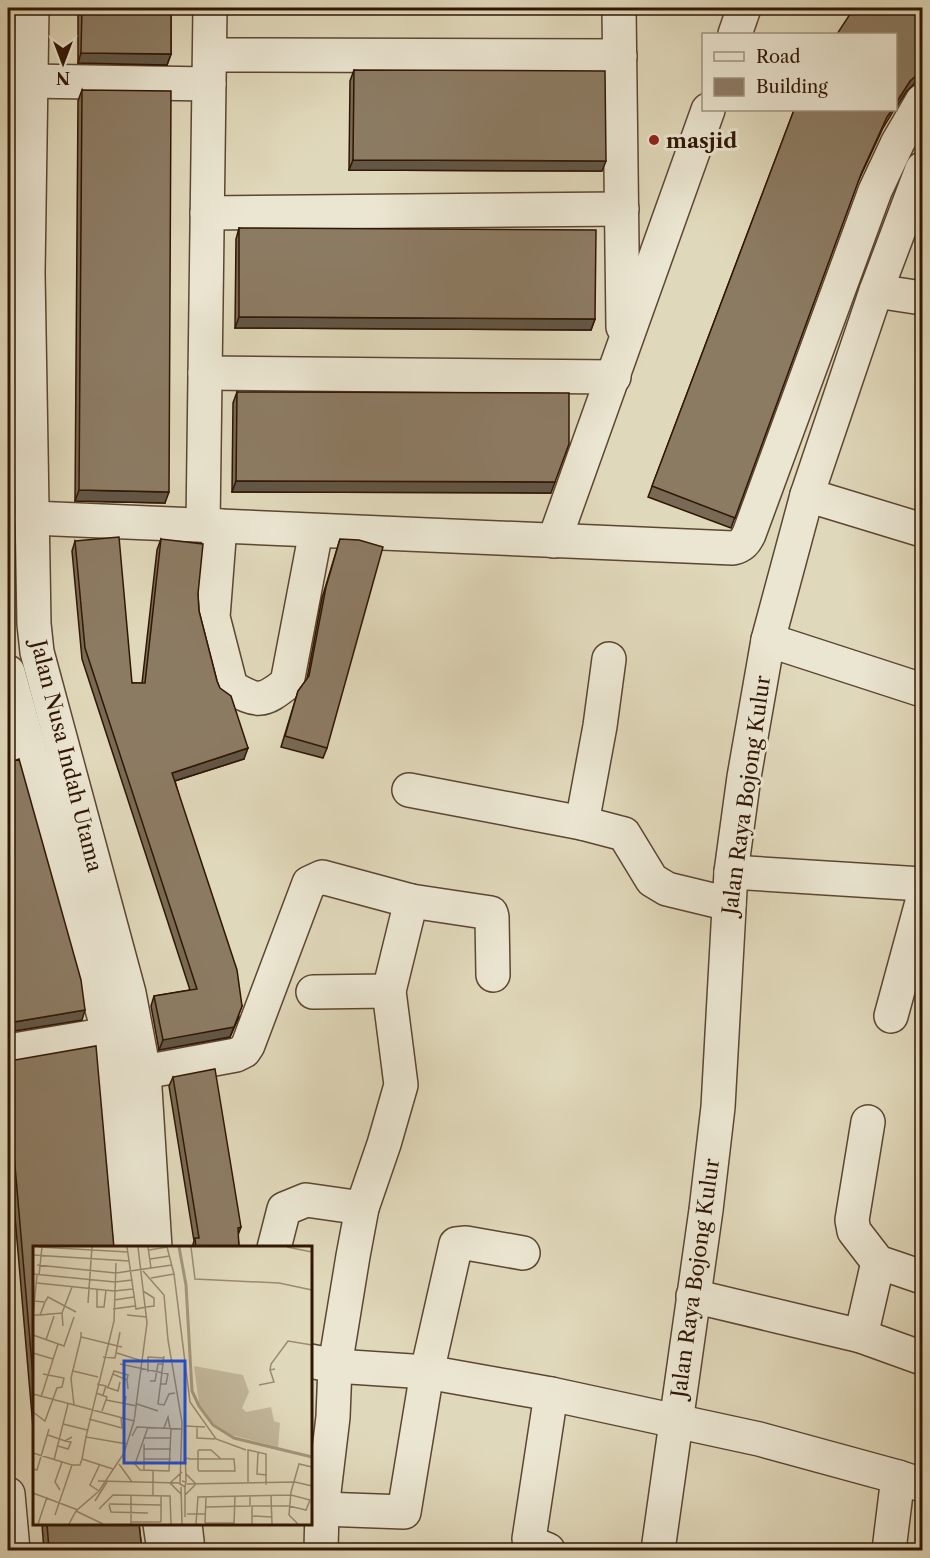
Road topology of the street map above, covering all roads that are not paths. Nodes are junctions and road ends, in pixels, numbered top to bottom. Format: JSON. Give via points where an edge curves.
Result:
{"nodes":[{"id":1,"x":32,"y":8,"type":"edge"},
{"id":2,"x":210,"y":8,"type":"edge"},
{"id":3,"x":619,"y":8,"type":"edge"},
{"id":4,"x":744,"y":8,"type":"edge"},
{"id":5,"x":735,"y":33,"type":"edge"},
{"id":6,"x":620,"y":56,"type":"junction"},
{"id":7,"x":209,"y":70,"type":"junction"},
{"id":8,"x":29,"y":81,"type":"junction"},
{"id":9,"x":922,"y":101,"type":"edge"},
{"id":10,"x":708,"y":111,"type":"edge"},
{"id":11,"x":922,"y":169,"type":"edge"},
{"id":12,"x":622,"y":209,"type":"junction"},
{"id":13,"x":207,"y":213,"type":"junction"},
{"id":14,"x":876,"y":291,"type":"junction"},
{"id":15,"x":922,"y":298,"type":"edge"},
{"id":16,"x":619,"y":364,"type":"junction"},
{"id":17,"x":205,"y":373,"type":"junction"},
{"id":18,"x":807,"y":495,"type":"junction"},
{"id":19,"x":32,"y":518,"type":"junction"},
{"id":20,"x":211,"y":526,"type":"junction"},
{"id":21,"x":922,"y":530,"type":"edge"},
{"id":22,"x":316,"y":531,"type":"junction"},
{"id":23,"x":554,"y":541,"type":"junction"},
{"id":24,"x":768,"y":640,"type":"junction"},
{"id":25,"x":609,"y":659,"type":"dead end"},
{"id":26,"x":8,"y":672,"type":"edge"},
{"id":27,"x":922,"y":690,"type":"edge"},
{"id":28,"x":409,"y":790,"type":"dead end"},
{"id":29,"x":582,"y":823,"type":"junction"},
{"id":30,"x":731,"y":872,"type":"junction"},
{"id":31,"x":922,"y":884,"type":"edge"},
{"id":32,"x":411,"y":901,"type":"junction"},
{"id":33,"x":922,"y":902,"type":"edge"},
{"id":34,"x":729,"y":904,"type":"junction"},
{"id":35,"x":493,"y":975,"type":"dead end"},
{"id":36,"x":389,"y":991,"type":"junction"},
{"id":37,"x":313,"y":992,"type":"dead end"},
{"id":38,"x":891,"y":1016,"type":"dead end"},
{"id":39,"x":109,"y":1034,"type":"junction"},
{"id":40,"x":8,"y":1051,"type":"edge"},
{"id":41,"x":144,"y":1072,"type":"junction"},
{"id":42,"x":868,"y":1122,"type":"dead end"},
{"id":43,"x":138,"y":1185,"type":"junction"},
{"id":44,"x":362,"y":1208,"type":"junction"},
{"id":45,"x":131,"y":1246,"type":"edge"},
{"id":46,"x":154,"y":1246,"type":"edge"},
{"id":47,"x":275,"y":1246,"type":"edge"},
{"id":48,"x":523,"y":1253,"type":"dead end"},
{"id":49,"x":878,"y":1262,"type":"junction"},
{"id":50,"x":922,"y":1278,"type":"edge"},
{"id":51,"x":693,"y":1296,"type":"junction"},
{"id":52,"x":861,"y":1336,"type":"junction"},
{"id":53,"x":922,"y":1358,"type":"edge"},
{"id":54,"x":323,"y":1364,"type":"edge"},
{"id":55,"x":427,"y":1372,"type":"junction"},
{"id":56,"x":551,"y":1394,"type":"junction"},
{"id":57,"x":675,"y":1423,"type":"junction"},
{"id":58,"x":910,"y":1481,"type":"edge"},
{"id":59,"x":8,"y":1494,"type":"edge"},
{"id":60,"x":322,"y":1509,"type":"junction"},
{"id":61,"x":160,"y":1525,"type":"edge"},
{"id":62,"x":185,"y":1525,"type":"edge"},
{"id":63,"x":13,"y":1551,"type":"edge"},
{"id":64,"x":164,"y":1551,"type":"edge"},
{"id":65,"x":188,"y":1551,"type":"edge"},
{"id":66,"x":321,"y":1551,"type":"edge"},
{"id":67,"x":548,"y":1551,"type":"edge"},
{"id":68,"x":658,"y":1551,"type":"edge"},
{"id":69,"x":889,"y":1551,"type":"edge"}],
"edges":[{"from":1,"to":8,"type":"street","name":"Jalan Nusa Indah Utama"},
{"from":2,"to":7,"type":"street"},
{"from":3,"to":6,"type":"street"},
{"from":4,"to":5,"type":"street"},
{"from":6,"to":7,"type":"street"},
{"from":6,"to":12,"type":"street"},
{"from":7,"to":8,"type":"street"},
{"from":7,"to":13,"type":"street"},
{"from":8,"to":19,"type":"street","name":"Jalan Nusa Indah Utama"},
{"from":9,"to":23,"type":"street","via":[[875,191],[745,543],[733,548]]},
{"from":10,"to":16,"type":"street"},
{"from":11,"to":14,"type":"street","name":"Jalan Raya Bojong Kulur"},
{"from":12,"to":13,"type":"street"},
{"from":12,"to":16,"type":"street"},
{"from":13,"to":17,"type":"street"},
{"from":14,"to":15,"type":"street"},
{"from":14,"to":18,"type":"street","name":"Jalan Raya Bojong Kulur"},
{"from":16,"to":17,"type":"street"},
{"from":16,"to":23,"type":"street"},
{"from":17,"to":20,"type":"street"},
{"from":18,"to":21,"type":"street"},
{"from":18,"to":24,"type":"street","name":"Jalan Raya Bojong Kulur"},
{"from":19,"to":20,"type":"street"},
{"from":19,"to":41,"type":"street","name":"Jalan Nusa Indah Utama","via":[[37,652],[129,993]]},
{"from":20,"to":22,"type":"street"},
{"from":20,"to":22,"type":"street","via":[[213,617],[231,687],[250,698],[269,698],[287,683]]},
{"from":22,"to":23,"type":"street"},
{"from":24,"to":27,"type":"street"},
{"from":24,"to":30,"type":"street","name":"Jalan Raya Bojong Kulur"},
{"from":25,"to":29,"type":"street"},
{"from":26,"to":39,"type":"street","name":"Jalan Nusa Indah Utama"},
{"from":28,"to":29,"type":"street"},
{"from":29,"to":34,"type":"street","via":[[624,834],[652,880],[667,888]]},
{"from":30,"to":31,"type":"street"},
{"from":30,"to":34,"type":"street","name":"Jalan Raya Bojong Kulur"},
{"from":32,"to":35,"type":"street","via":[[491,913]]},
{"from":32,"to":36,"type":"street"},
{"from":32,"to":41,"type":"street","via":[[322,877],[309,883],[244,1052]]},
{"from":33,"to":38,"type":"street"},
{"from":34,"to":51,"type":"street","name":"Jalan Raya Bojong Kulur","via":[[718,1107]]},
{"from":36,"to":37,"type":"street"},
{"from":36,"to":44,"type":"street","via":[[400,1085]]},
{"from":39,"to":40,"type":"street"},
{"from":39,"to":43,"type":"street","name":"Jalan Nusa Indah Utama"},
{"from":41,"to":43,"type":"street","name":"Jalan Nusa Indah Utama"},
{"from":42,"to":49,"type":"street","via":[[852,1220],[854,1232]]},
{"from":43,"to":45,"type":"street","name":"Jalan Nusa Indah Utama"},
{"from":43,"to":46,"type":"street","name":"Jalan Nusa Indah Utama"},
{"from":44,"to":47,"type":"street","via":[[306,1200],[284,1209]]},
{"from":44,"to":54,"type":"street"},
{"from":48,"to":55,"type":"street","via":[[456,1244]]},
{"from":49,"to":50,"type":"street"},
{"from":49,"to":52,"type":"street"},
{"from":51,"to":52,"type":"street"},
{"from":51,"to":57,"type":"street","name":"Jalan Raya Bojong Kulur"},
{"from":52,"to":53,"type":"street"},
{"from":54,"to":55,"type":"street"},
{"from":54,"to":60,"type":"street","via":[[333,1418]]},
{"from":55,"to":56,"type":"street"},
{"from":55,"to":60,"type":"street","via":[[404,1512]]},
{"from":56,"to":57,"type":"street"},
{"from":56,"to":67,"type":"street","via":[[529,1539]]},
{"from":57,"to":58,"type":"street","via":[[759,1439]]},
{"from":57,"to":68,"type":"street","name":"Jalan Raya Bojong Kulur"},
{"from":58,"to":69,"type":"street"},
{"from":59,"to":63,"type":"street"},
{"from":60,"to":66,"type":"street"},
{"from":61,"to":64,"type":"street"},
{"from":62,"to":65,"type":"street"}]}
